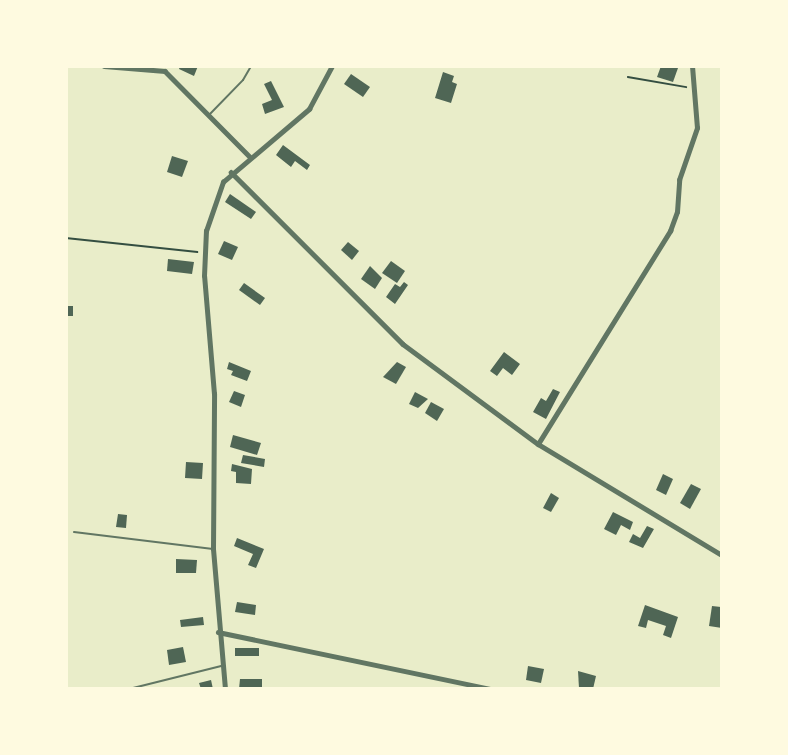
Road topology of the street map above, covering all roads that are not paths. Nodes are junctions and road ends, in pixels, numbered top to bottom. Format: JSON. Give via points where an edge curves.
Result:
{"nodes":[{"id":1,"x":104,"y":66,"type":"edge"},
{"id":2,"x":159,"y":66,"type":"edge"},
{"id":3,"x":251,"y":66,"type":"edge"},
{"id":4,"x":332,"y":66,"type":"edge"},
{"id":5,"x":692,"y":66,"type":"edge"},
{"id":6,"x":165,"y":71,"type":"junction"},
{"id":7,"x":209,"y":115,"type":"junction"},
{"id":8,"x":249,"y":156,"type":"junction"},
{"id":9,"x":231,"y":172,"type":"junction"},
{"id":10,"x":538,"y":444,"type":"junction"},
{"id":11,"x":74,"y":532,"type":"dead end"},
{"id":12,"x":213,"y":549,"type":"junction"},
{"id":13,"x":722,"y":555,"type":"edge"},
{"id":14,"x":218,"y":632,"type":"junction"},
{"id":15,"x":221,"y":666,"type":"junction"},
{"id":16,"x":129,"y":689,"type":"edge"},
{"id":17,"x":225,"y":689,"type":"edge"},
{"id":18,"x":492,"y":689,"type":"edge"}],
"edges":[{"from":1,"to":6,"type":"street"},
{"from":2,"to":6,"type":"lane"},
{"from":3,"to":7,"type":"lane","via":[[243,80]]},
{"from":4,"to":8,"type":"street","via":[[309,108]]},
{"from":5,"to":10,"type":"street","via":[[697,128],[679,180],[677,212],[670,231]]},
{"from":6,"to":7,"type":"street"},
{"from":7,"to":8,"type":"street"},
{"from":8,"to":9,"type":"street"},
{"from":9,"to":10,"type":"street","via":[[403,344]]},
{"from":9,"to":12,"type":"street","via":[[212,203],[204,252],[214,394]]},
{"from":10,"to":13,"type":"street"},
{"from":11,"to":12,"type":"lane"},
{"from":12,"to":14,"type":"street"},
{"from":14,"to":15,"type":"street"},
{"from":14,"to":18,"type":"street"},
{"from":15,"to":16,"type":"lane"},
{"from":15,"to":17,"type":"street"}]}
